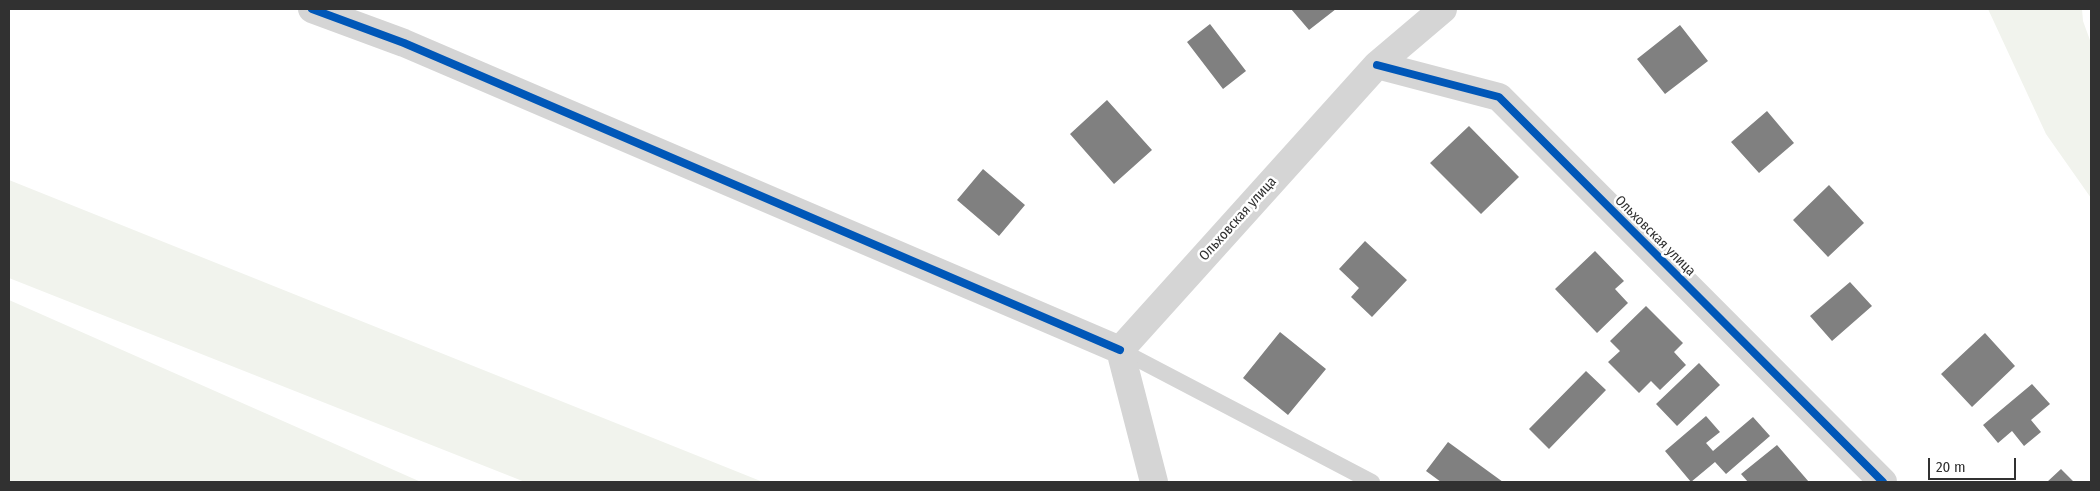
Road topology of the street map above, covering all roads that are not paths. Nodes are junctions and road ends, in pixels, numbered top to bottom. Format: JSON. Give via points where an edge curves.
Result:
{"nodes":[{"id":1,"x":312,"y":9,"type":"edge"},
{"id":2,"x":1443,"y":9,"type":"edge"},
{"id":3,"x":1376,"y":65,"type":"junction"},
{"id":4,"x":1120,"y":350,"type":"junction"},
{"id":5,"x":1154,"y":482,"type":"edge"},
{"id":6,"x":1372,"y":482,"type":"edge"},
{"id":7,"x":1883,"y":482,"type":"edge"}],
"edges":[{"from":1,"to":4,"type":"street","via":[[404,43]]},
{"from":2,"to":3,"type":"street","name":"Ольховская улица"},
{"from":3,"to":4,"type":"street","name":"Ольховская улица"},
{"from":3,"to":7,"type":"street","name":"Ольховская улица","via":[[1499,97]]},
{"from":4,"to":5,"type":"street"},
{"from":4,"to":6,"type":"lane"}]}
